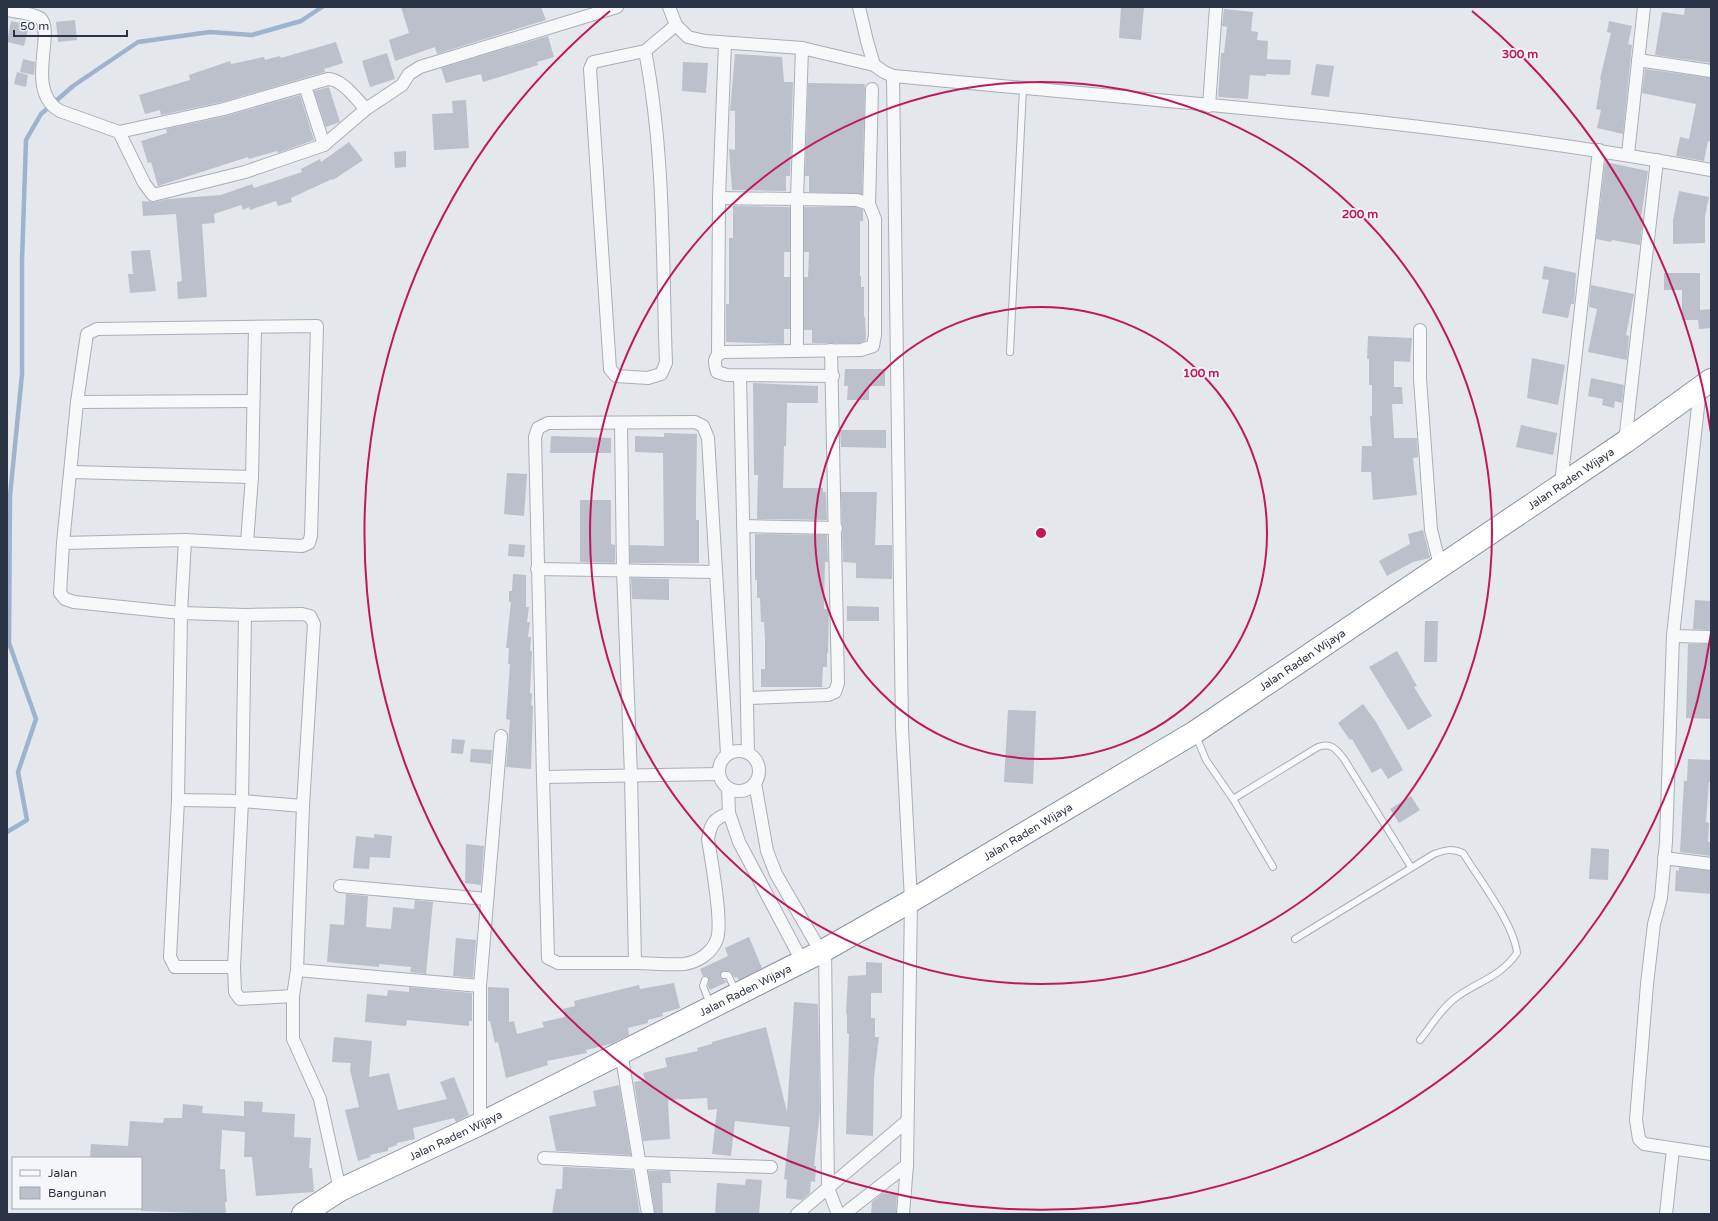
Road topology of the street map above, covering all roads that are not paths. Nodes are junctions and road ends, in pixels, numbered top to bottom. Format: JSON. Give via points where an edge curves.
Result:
{"nodes":[{"id":1,"x":617,"y":7,"type":"edge"},
{"id":2,"x":669,"y":7,"type":"edge"},
{"id":3,"x":859,"y":7,"type":"edge"},
{"id":4,"x":1216,"y":7,"type":"edge"},
{"id":5,"x":1644,"y":7,"type":"edge"},
{"id":6,"x":7,"y":10,"type":"edge"},
{"id":7,"x":676,"y":25,"type":"junction"},
{"id":8,"x":725,"y":43,"type":"junction"},
{"id":9,"x":802,"y":48,"type":"junction"},
{"id":10,"x":645,"y":52,"type":"junction"},
{"id":11,"x":1638,"y":60,"type":"junction"},
{"id":12,"x":874,"y":65,"type":"junction"},
{"id":13,"x":1711,"y":71,"type":"edge"},
{"id":14,"x":893,"y":76,"type":"junction"},
{"id":15,"x":305,"y":86,"type":"junction"},
{"id":16,"x":1023,"y":88,"type":"junction"},
{"id":17,"x":872,"y":89,"type":"dead end"},
{"id":18,"x":1209,"y":106,"type":"junction"},
{"id":19,"x":366,"y":109,"type":"junction"},
{"id":20,"x":119,"y":132,"type":"junction"},
{"id":21,"x":324,"y":145,"type":"junction"},
{"id":22,"x":1599,"y":150,"type":"junction"},
{"id":23,"x":1628,"y":154,"type":"junction"},
{"id":24,"x":1657,"y":160,"type":"junction"},
{"id":25,"x":1711,"y":170,"type":"edge"},
{"id":26,"x":719,"y":198,"type":"junction"},
{"id":27,"x":797,"y":199,"type":"junction"},
{"id":28,"x":869,"y":204,"type":"junction"},
{"id":29,"x":255,"y":327,"type":"junction"},
{"id":30,"x":1420,"y":330,"type":"dead end"},
{"id":31,"x":831,"y":350,"type":"junction"},
{"id":32,"x":797,"y":351,"type":"junction"},
{"id":33,"x":1010,"y":352,"type":"dead end"},
{"id":34,"x":718,"y":354,"type":"junction"},
{"id":35,"x":740,"y":376,"type":"junction"},
{"id":36,"x":833,"y":376,"type":"junction"},
{"id":37,"x":1705,"y":384,"type":"edge"},
{"id":38,"x":252,"y":401,"type":"junction"},
{"id":39,"x":78,"y":402,"type":"junction"},
{"id":40,"x":621,"y":423,"type":"junction"},
{"id":41,"x":1625,"y":442,"type":"junction"},
{"id":42,"x":72,"y":472,"type":"junction"},
{"id":43,"x":252,"y":477,"type":"junction"},
{"id":44,"x":1561,"y":484,"type":"junction"},
{"id":45,"x":744,"y":526,"type":"junction"},
{"id":46,"x":836,"y":528,"type":"junction"},
{"id":47,"x":185,"y":540,"type":"junction"},
{"id":48,"x":247,"y":542,"type":"junction"},
{"id":49,"x":63,"y":543,"type":"junction"},
{"id":50,"x":1440,"y":565,"type":"junction"},
{"id":51,"x":537,"y":569,"type":"junction"},
{"id":52,"x":623,"y":570,"type":"junction"},
{"id":53,"x":716,"y":572,"type":"junction"},
{"id":54,"x":181,"y":613,"type":"junction"},
{"id":55,"x":245,"y":615,"type":"junction"},
{"id":56,"x":1673,"y":636,"type":"junction"},
{"id":57,"x":1711,"y":637,"type":"edge"},
{"id":58,"x":748,"y":698,"type":"junction"},
{"id":59,"x":1195,"y":732,"type":"junction"},
{"id":60,"x":501,"y":736,"type":"dead end"},
{"id":61,"x":748,"y":752,"type":"junction"},
{"id":62,"x":727,"y":754,"type":"junction"},
{"id":63,"x":719,"y":774,"type":"junction"},
{"id":64,"x":631,"y":775,"type":"junction"},
{"id":65,"x":543,"y":778,"type":"junction"},
{"id":66,"x":755,"y":783,"type":"junction"},
{"id":67,"x":728,"y":788,"type":"junction"},
{"id":68,"x":1233,"y":799,"type":"junction"},
{"id":69,"x":178,"y":800,"type":"junction"},
{"id":70,"x":242,"y":801,"type":"junction"},
{"id":71,"x":303,"y":806,"type":"junction"},
{"id":72,"x":730,"y":813,"type":"junction"},
{"id":73,"x":1664,"y":858,"type":"junction"},
{"id":74,"x":1711,"y":864,"type":"edge"},
{"id":75,"x":1273,"y":867,"type":"dead end"},
{"id":76,"x":1411,"y":867,"type":"junction"},
{"id":77,"x":776,"y":874,"type":"junction"},
{"id":78,"x":761,"y":881,"type":"junction"},
{"id":79,"x":340,"y":886,"type":"dead end"},
{"id":80,"x":487,"y":898,"type":"junction"},
{"id":81,"x":911,"y":901,"type":"junction"},
{"id":82,"x":1295,"y":939,"type":"dead end"},
{"id":83,"x":816,"y":954,"type":"junction"},
{"id":84,"x":635,"y":963,"type":"junction"},
{"id":85,"x":234,"y":967,"type":"junction"},
{"id":86,"x":296,"y":970,"type":"junction"},
{"id":87,"x":724,"y":975,"type":"dead end"},
{"id":88,"x":705,"y":980,"type":"dead end"},
{"id":89,"x":480,"y":986,"type":"junction"},
{"id":90,"x":738,"y":994,"type":"junction"},
{"id":91,"x":293,"y":996,"type":"junction"},
{"id":92,"x":711,"y":1007,"type":"junction"},
{"id":93,"x":1420,"y":1040,"type":"dead end"},
{"id":94,"x":621,"y":1052,"type":"junction"},
{"id":95,"x":907,"y":1121,"type":"junction"},
{"id":96,"x":480,"y":1124,"type":"junction"},
{"id":97,"x":1673,"y":1149,"type":"junction"},
{"id":98,"x":1711,"y":1154,"type":"edge"},
{"id":99,"x":544,"y":1158,"type":"dead end"},
{"id":100,"x":641,"y":1163,"type":"junction"},
{"id":101,"x":907,"y":1165,"type":"junction"},
{"id":102,"x":771,"y":1167,"type":"dead end"},
{"id":103,"x":828,"y":1188,"type":"junction"},
{"id":104,"x":340,"y":1190,"type":"junction"},
{"id":105,"x":302,"y":1214,"type":"edge"},
{"id":106,"x":648,"y":1214,"type":"edge"},
{"id":107,"x":797,"y":1214,"type":"edge"},
{"id":108,"x":838,"y":1214,"type":"edge"},
{"id":109,"x":844,"y":1214,"type":"edge"},
{"id":110,"x":903,"y":1214,"type":"edge"},
{"id":111,"x":1666,"y":1214,"type":"edge"}],
"edges":[{"from":1,"to":19,"type":"street","via":[[420,67],[409,74],[402,85]]},
{"from":2,"to":7,"type":"street"},
{"from":3,"to":12,"type":"street"},
{"from":4,"to":18,"type":"street"},
{"from":5,"to":11,"type":"street"},
{"from":6,"to":20,"type":"street","via":[[39,18],[44,23],[46,32],[41,60],[50,103]]},
{"from":7,"to":8,"type":"street","via":[[688,37],[704,42]]},
{"from":7,"to":10,"type":"street"},
{"from":8,"to":9,"type":"street"},
{"from":8,"to":26,"type":"street"},
{"from":9,"to":12,"type":"street"},
{"from":9,"to":27,"type":"street"},
{"from":10,"to":10,"type":"street","via":[[593,62],[590,69],[610,369],[616,376],[648,378],[660,374],[666,363],[660,190],[651,84]]},
{"from":11,"to":13,"type":"street"},
{"from":11,"to":23,"type":"street"},
{"from":12,"to":14,"type":"street"},
{"from":14,"to":16,"type":"street"},
{"from":14,"to":81,"type":"street","via":[[902,728]]},
{"from":15,"to":19,"type":"street","via":[[333,79]]},
{"from":15,"to":20,"type":"street","via":[[224,109]]},
{"from":15,"to":21,"type":"street"},
{"from":16,"to":18,"type":"street"},
{"from":16,"to":33,"type":"lane"},
{"from":17,"to":28,"type":"street"},
{"from":18,"to":22,"type":"street","via":[[1353,120]]},
{"from":19,"to":21,"type":"street"},
{"from":20,"to":21,"type":"street","via":[[144,183],[153,195],[245,172]]},
{"from":22,"to":23,"type":"street"},
{"from":22,"to":44,"type":"street"},
{"from":23,"to":24,"type":"street"},
{"from":24,"to":25,"type":"street"},
{"from":24,"to":41,"type":"street"},
{"from":26,"to":27,"type":"street"},
{"from":26,"to":34,"type":"street"},
{"from":27,"to":28,"type":"street","via":[[857,200]]},
{"from":27,"to":32,"type":"street"},
{"from":28,"to":31,"type":"street","via":[[875,219],[873,346],[861,350]]},
{"from":29,"to":38,"type":"street"},
{"from":29,"to":39,"type":"street","via":[[91,331],[88,334]]},
{"from":29,"to":48,"type":"street","via":[[317,326],[311,535],[309,544],[302,546]]},
{"from":30,"to":50,"type":"street","via":[[1420,379],[1431,530]]},
{"from":31,"to":32,"type":"street"},
{"from":31,"to":36,"type":"street"},
{"from":32,"to":34,"type":"street"},
{"from":34,"to":35,"type":"street","via":[[714,365],[717,372]]},
{"from":35,"to":36,"type":"street"},
{"from":35,"to":45,"type":"street"},
{"from":36,"to":46,"type":"street"},
{"from":37,"to":41,"type":"highway","name":"Jalan Raden Wijaya"},
{"from":37,"to":56,"type":"street"},
{"from":38,"to":39,"type":"street"},
{"from":38,"to":43,"type":"street"},
{"from":39,"to":42,"type":"street"},
{"from":40,"to":51,"type":"street","via":[[548,423],[538,428],[535,437]]},
{"from":40,"to":52,"type":"street"},
{"from":40,"to":53,"type":"street","via":[[695,422],[703,426],[708,438]]},
{"from":41,"to":44,"type":"highway","name":"Jalan Raden Wijaya"},
{"from":42,"to":43,"type":"street"},
{"from":42,"to":49,"type":"street"},
{"from":43,"to":48,"type":"street"},
{"from":44,"to":50,"type":"highway","name":"Jalan Raden Wijaya"},
{"from":45,"to":46,"type":"street"},
{"from":45,"to":58,"type":"street"},
{"from":46,"to":58,"type":"street","via":[[838,683],[835,692],[828,695]]},
{"from":47,"to":48,"type":"street"},
{"from":47,"to":49,"type":"street"},
{"from":47,"to":54,"type":"street"},
{"from":49,"to":54,"type":"street","via":[[60,593],[65,599]]},
{"from":50,"to":59,"type":"highway","name":"Jalan Raden Wijaya"},
{"from":51,"to":52,"type":"street"},
{"from":51,"to":65,"type":"street"},
{"from":52,"to":53,"type":"street"},
{"from":52,"to":64,"type":"street"},
{"from":53,"to":62,"type":"street"},
{"from":54,"to":55,"type":"street"},
{"from":54,"to":69,"type":"street"},
{"from":55,"to":70,"type":"street"},
{"from":55,"to":71,"type":"street","via":[[302,614],[310,616],[314,624]]},
{"from":56,"to":57,"type":"street"},
{"from":56,"to":73,"type":"street"},
{"from":58,"to":61,"type":"street"},
{"from":59,"to":68,"type":"lane","via":[[1206,760]]},
{"from":59,"to":81,"type":"highway","name":"Jalan Raden Wijaya"},
{"from":60,"to":80,"type":"street"},
{"from":61,"to":62,"type":"street","via":[[737,750]]},
{"from":61,"to":66,"type":"street","via":[[757,760],[759,766]]},
{"from":62,"to":63,"type":"street","via":[[720,763]]},
{"from":63,"to":64,"type":"street"},
{"from":63,"to":67,"type":"street"},
{"from":64,"to":65,"type":"street"},
{"from":64,"to":84,"type":"street"},
{"from":65,"to":84,"type":"street","via":[[548,958],[558,963]]},
{"from":66,"to":67,"type":"street","via":[[743,791]]},
{"from":66,"to":77,"type":"street","via":[[767,850]]},
{"from":67,"to":72,"type":"street"},
{"from":68,"to":75,"type":"lane"},
{"from":68,"to":76,"type":"lane","via":[[1318,747],[1330,745],[1344,759]]},
{"from":69,"to":70,"type":"street"},
{"from":69,"to":85,"type":"street","via":[[170,957],[175,967]]},
{"from":70,"to":71,"type":"street"},
{"from":70,"to":85,"type":"street"},
{"from":71,"to":86,"type":"street"},
{"from":72,"to":78,"type":"street","via":[[740,842]]},
{"from":72,"to":84,"type":"street","via":[[716,818],[710,827],[708,839],[718,922],[717,938],[712,948],[703,957],[685,964]]},
{"from":73,"to":74,"type":"street"},
{"from":73,"to":97,"type":"street","via":[[1661,898],[1654,924],[1647,984],[1636,1132],[1644,1144]]},
{"from":76,"to":82,"type":"lane"},
{"from":76,"to":93,"type":"lane","via":[[1446,850],[1456,849],[1463,853],[1516,942],[1517,954],[1506,968],[1446,1005]]},
{"from":77,"to":78,"type":"street"},
{"from":77,"to":83,"type":"street"},
{"from":78,"to":83,"type":"street"},
{"from":79,"to":80,"type":"street"},
{"from":80,"to":89,"type":"street"},
{"from":81,"to":83,"type":"highway","name":"Jalan Raden Wijaya"},
{"from":81,"to":95,"type":"street"},
{"from":83,"to":90,"type":"highway","name":"Jalan Raden Wijaya"},
{"from":83,"to":103,"type":"street"},
{"from":85,"to":91,"type":"street","via":[[235,992],[240,999]]},
{"from":86,"to":89,"type":"street"},
{"from":86,"to":91,"type":"street"},
{"from":87,"to":90,"type":"lane","via":[[728,975]]},
{"from":88,"to":92,"type":"lane","via":[[704,986]]},
{"from":89,"to":96,"type":"street"},
{"from":90,"to":92,"type":"highway","name":"Jalan Raden Wijaya"},
{"from":91,"to":104,"type":"street","via":[[293,1039],[320,1099]]},
{"from":92,"to":94,"type":"highway","name":"Jalan Raden Wijaya"},
{"from":94,"to":96,"type":"highway","name":"Jalan Raden Wijaya"},
{"from":94,"to":100,"type":"street"},
{"from":95,"to":101,"type":"street"},
{"from":95,"to":103,"type":"street"},
{"from":96,"to":104,"type":"highway","name":"Jalan Raden Wijaya"},
{"from":97,"to":98,"type":"street"},
{"from":97,"to":111,"type":"street"},
{"from":99,"to":100,"type":"street"},
{"from":100,"to":102,"type":"street"},
{"from":100,"to":106,"type":"street"},
{"from":101,"to":109,"type":"street"},
{"from":101,"to":110,"type":"street"},
{"from":103,"to":107,"type":"street"},
{"from":103,"to":108,"type":"street"},
{"from":104,"to":105,"type":"highway","name":"Jalan Raden Wijaya"}]}
